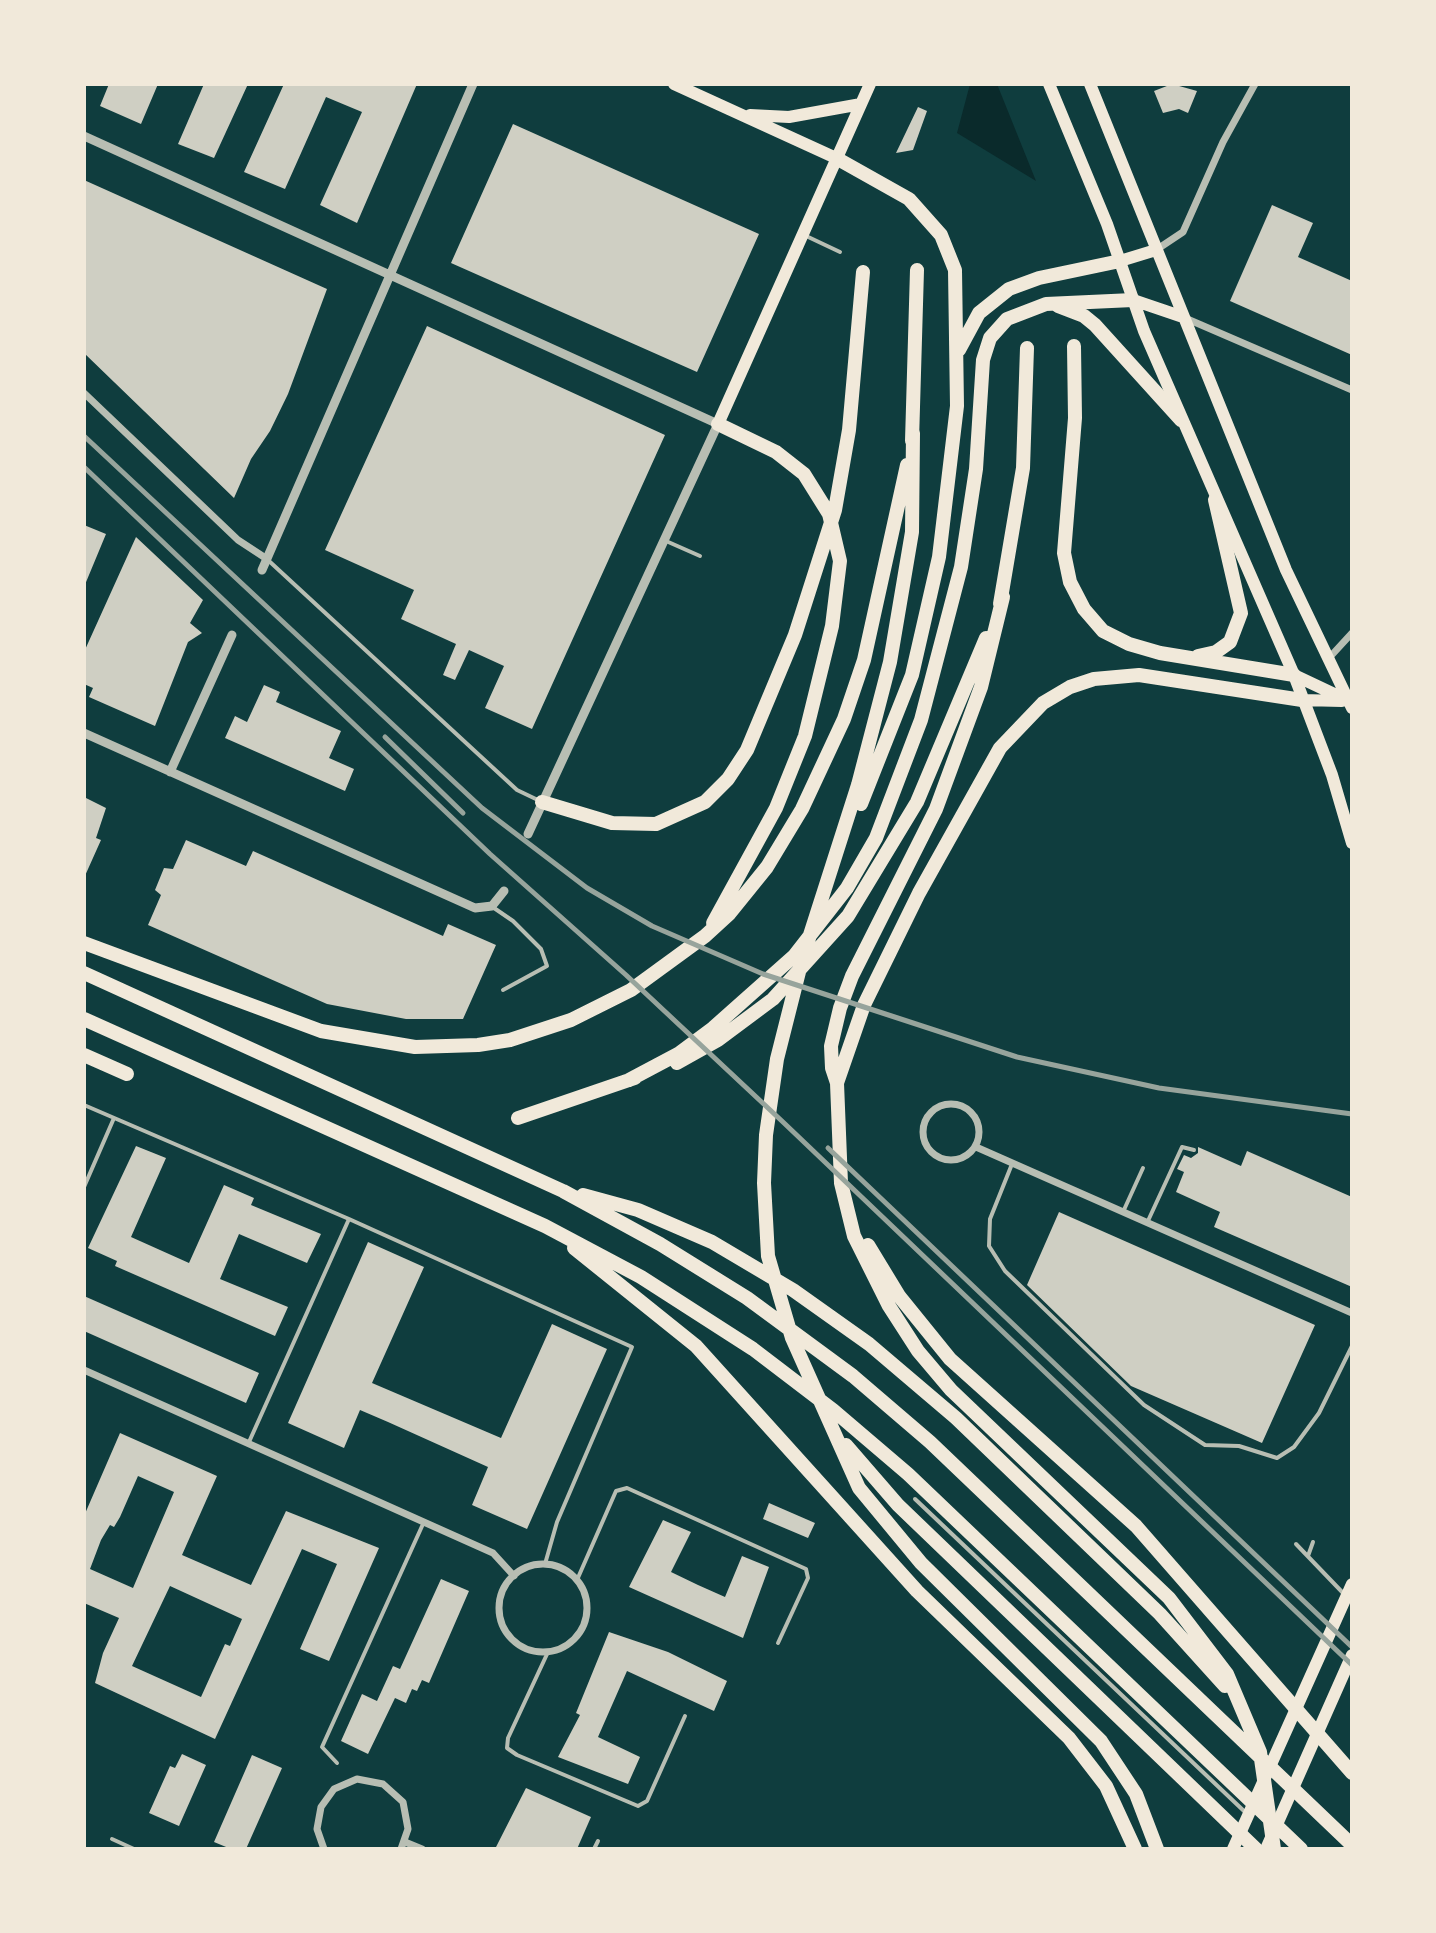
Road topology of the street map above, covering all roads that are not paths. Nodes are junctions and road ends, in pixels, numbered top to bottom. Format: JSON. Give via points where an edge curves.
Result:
{"nodes":[{"id":1,"x":473,"y":84,"type":"edge"},
{"id":2,"x":674,"y":84,"type":"edge"},
{"id":3,"x":870,"y":84,"type":"edge"},
{"id":4,"x":1049,"y":84,"type":"edge"},
{"id":5,"x":1090,"y":84,"type":"edge"},
{"id":6,"x":1255,"y":84,"type":"edge"},
{"id":7,"x":861,"y":104,"type":"junction"},
{"id":8,"x":742,"y":115,"type":"junction"},
{"id":9,"x":84,"y":136,"type":"edge"},
{"id":10,"x":836,"y":158,"type":"junction"},
{"id":11,"x":802,"y":234,"type":"junction"},
{"id":12,"x":1156,"y":250,"type":"junction"},
{"id":13,"x":840,"y":252,"type":"dead end"},
{"id":14,"x":1120,"y":261,"type":"junction"},
{"id":15,"x":917,"y":270,"type":"dead end"},
{"id":16,"x":863,"y":272,"type":"dead end"},
{"id":17,"x":389,"y":277,"type":"junction"},
{"id":18,"x":1133,"y":300,"type":"junction"},
{"id":19,"x":1046,"y":304,"type":"junction"},
{"id":20,"x":1183,"y":317,"type":"junction"},
{"id":21,"x":1074,"y":346,"type":"dead end"},
{"id":22,"x":1027,"y":348,"type":"dead end"},
{"id":23,"x":957,"y":354,"type":"junction"},
{"id":24,"x":1352,"y":390,"type":"edge"},
{"id":25,"x":84,"y":393,"type":"edge"},
{"id":26,"x":1181,"y":420,"type":"junction"},
{"id":27,"x":718,"y":424,"type":"junction"},
{"id":28,"x":913,"y":433,"type":"junction"},
{"id":29,"x":1215,"y":500,"type":"junction"},
{"id":30,"x":666,"y":541,"type":"junction"},
{"id":31,"x":700,"y":556,"type":"dead end"},
{"id":32,"x":267,"y":559,"type":"junction"},
{"id":33,"x":262,"y":570,"type":"dead end"},
{"id":34,"x":1003,"y":597,"type":"junction"},
{"id":35,"x":1352,"y":633,"type":"edge"},
{"id":36,"x":232,"y":635,"type":"dead end"},
{"id":37,"x":1192,"y":658,"type":"junction"},
{"id":38,"x":1329,"y":658,"type":"junction"},
{"id":39,"x":1294,"y":675,"type":"junction"},
{"id":40,"x":1302,"y":700,"type":"junction"},
{"id":41,"x":1351,"y":704,"type":"edge"},
{"id":42,"x":84,"y":733,"type":"edge"},
{"id":43,"x":170,"y":772,"type":"junction"},
{"id":44,"x":542,"y":802,"type":"junction"},
{"id":45,"x":528,"y":834,"type":"dead end"},
{"id":46,"x":1352,"y":843,"type":"edge"},
{"id":47,"x":827,"y":881,"type":"junction"},
{"id":48,"x":504,"y":891,"type":"dead end"},
{"id":49,"x":492,"y":906,"type":"junction"},
{"id":50,"x":705,"y":936,"type":"junction"},
{"id":51,"x":84,"y":943,"type":"edge"},
{"id":52,"x":84,"y":973,"type":"edge"},
{"id":53,"x":503,"y":990,"type":"dead end"},
{"id":54,"x":84,"y":1019,"type":"edge"},
{"id":55,"x":84,"y":1055,"type":"edge"},
{"id":56,"x":127,"y":1074,"type":"dead end"},
{"id":57,"x":629,"y":1080,"type":"junction"},
{"id":58,"x":837,"y":1083,"type":"junction"},
{"id":59,"x":84,"y":1105,"type":"edge"},
{"id":60,"x":114,"y":1118,"type":"junction"},
{"id":61,"x":518,"y":1118,"type":"dead end"},
{"id":62,"x":976,"y":1147,"type":"junction"},
{"id":63,"x":1194,"y":1150,"type":"dead end"},
{"id":64,"x":1013,"y":1164,"type":"junction"},
{"id":65,"x":1143,"y":1168,"type":"dead end"},
{"id":66,"x":841,"y":1183,"type":"junction"},
{"id":67,"x":84,"y":1187,"type":"edge"},
{"id":68,"x":563,"y":1191,"type":"junction"},
{"id":69,"x":1123,"y":1212,"type":"junction"},
{"id":70,"x":349,"y":1219,"type":"junction"},
{"id":71,"x":1147,"y":1223,"type":"junction"},
{"id":72,"x":545,"y":1226,"type":"junction"},
{"id":73,"x":1352,"y":1313,"type":"edge"},
{"id":74,"x":1352,"y":1346,"type":"edge"},
{"id":75,"x":84,"y":1370,"type":"edge"},
{"id":76,"x":827,"y":1418,"type":"junction"},
{"id":77,"x":249,"y":1443,"type":"junction"},
{"id":78,"x":915,"y":1499,"type":"dead end"},
{"id":79,"x":424,"y":1521,"type":"junction"},
{"id":80,"x":1313,"y":1542,"type":"dead end"},
{"id":81,"x":1296,"y":1544,"type":"dead end"},
{"id":82,"x":1308,"y":1556,"type":"junction"},
{"id":83,"x":545,"y":1564,"type":"junction"},
{"id":84,"x":514,"y":1576,"type":"junction"},
{"id":85,"x":577,"y":1580,"type":"junction"},
{"id":86,"x":1350,"y":1594,"type":"edge"},
{"id":87,"x":778,"y":1643,"type":"dead end"},
{"id":88,"x":548,"y":1652,"type":"junction"},
{"id":89,"x":1352,"y":1655,"type":"edge"},
{"id":90,"x":1243,"y":1707,"type":"junction"},
{"id":91,"x":685,"y":1716,"type":"dead end"},
{"id":92,"x":337,"y":1763,"type":"dead end"},
{"id":93,"x":1352,"y":1773,"type":"edge"},
{"id":94,"x":1248,"y":1816,"type":"junction"},
{"id":95,"x":1275,"y":1829,"type":"junction"},
{"id":96,"x":112,"y":1839,"type":"dead end"},
{"id":97,"x":598,"y":1841,"type":"dead end"},
{"id":98,"x":1156,"y":1844,"type":"edge"},
{"id":99,"x":403,"y":1845,"type":"edge"},
{"id":100,"x":1352,"y":1845,"type":"edge"},
{"id":101,"x":1135,"y":1848,"type":"edge"},
{"id":102,"x":134,"y":1849,"type":"edge"},
{"id":103,"x":324,"y":1849,"type":"edge"},
{"id":104,"x":422,"y":1849,"type":"edge"},
{"id":105,"x":594,"y":1849,"type":"edge"},
{"id":106,"x":1233,"y":1849,"type":"edge"},
{"id":107,"x":1256,"y":1849,"type":"edge"},
{"id":108,"x":1266,"y":1849,"type":"edge"},
{"id":109,"x":1274,"y":1849,"type":"edge"},
{"id":110,"x":1301,"y":1849,"type":"edge"}],
"edges":[{"from":1,"to":17,"type":"street"},
{"from":2,"to":8,"type":"main road"},
{"from":3,"to":7,"type":"main road"},
{"from":4,"to":14,"type":"main road"},
{"from":5,"to":12,"type":"main road"},
{"from":6,"to":12,"type":"street","via":[[1183,232]]},
{"from":7,"to":8,"type":"main road","via":[[789,117]]},
{"from":7,"to":10,"type":"main road"},
{"from":8,"to":10,"type":"main road"},
{"from":9,"to":17,"type":"street","via":[[359,258]]},
{"from":10,"to":11,"type":"main road"},
{"from":10,"to":23,"type":"highway","via":[[895,189],[941,235],[955,270]]},
{"from":11,"to":13,"type":"lane"},
{"from":11,"to":27,"type":"main road"},
{"from":12,"to":14,"type":"main road"},
{"from":12,"to":20,"type":"main road"},
{"from":14,"to":18,"type":"main road"},
{"from":14,"to":23,"type":"highway","via":[[1009,289],[979,313]]},
{"from":15,"to":28,"type":"highway"},
{"from":16,"to":44,"type":"highway","via":[[849,430],[835,510],[790,647],[747,750],[705,802],[656,824],[612,823]]},
{"from":17,"to":27,"type":"street"},
{"from":17,"to":32,"type":"street"},
{"from":18,"to":19,"type":"highway"},
{"from":18,"to":20,"type":"main road"},
{"from":18,"to":26,"type":"main road"},
{"from":19,"to":26,"type":"highway","via":[[1072,309],[1095,325]]},
{"from":19,"to":57,"type":"highway","via":[[1007,319],[986,349],[961,567],[921,720],[869,850],[794,956],[713,1028]]},
{"from":20,"to":24,"type":"street"},
{"from":20,"to":38,"type":"main road","via":[[1286,570]]},
{"from":21,"to":37,"type":"highway","via":[[1074,444],[1064,553],[1070,582],[1103,631],[1129,644]]},
{"from":22,"to":34,"type":"highway","via":[[1023,468]]},
{"from":23,"to":47,"type":"highway","via":[[950,489],[923,632],[892,732]]},
{"from":25,"to":32,"type":"street","via":[[238,540]]},
{"from":26,"to":29,"type":"main road"},
{"from":27,"to":30,"type":"street"},
{"from":27,"to":50,"type":"highway","via":[[776,452],[804,474],[821,498],[840,561],[832,626],[805,736],[776,808]]},
{"from":28,"to":47,"type":"highway","via":[[912,532],[890,662]]},
{"from":28,"to":50,"type":"highway","via":[[880,598],[844,719],[802,809],[767,867]]},
{"from":29,"to":37,"type":"highway","via":[[1241,613],[1230,642]]},
{"from":29,"to":39,"type":"main road"},
{"from":30,"to":31,"type":"lane"},
{"from":30,"to":44,"type":"street"},
{"from":32,"to":33,"type":"street"},
{"from":32,"to":44,"type":"lane","via":[[517,790]]},
{"from":34,"to":57,"type":"highway","via":[[917,802],[848,916],[747,1020],[684,1061]]},
{"from":34,"to":58,"type":"highway","via":[[981,687],[936,809],[840,1008],[831,1046]]},
{"from":35,"to":38,"type":"street"},
{"from":36,"to":43,"type":"street"},
{"from":37,"to":39,"type":"highway"},
{"from":38,"to":41,"type":"main road"},
{"from":39,"to":40,"type":"main road"},
{"from":39,"to":41,"type":"main road"},
{"from":40,"to":41,"type":"main road"},
{"from":40,"to":46,"type":"main road"},
{"from":40,"to":58,"type":"highway","via":[[1139,675],[1094,679],[1043,703],[1000,748],[919,893],[864,1005]]},
{"from":42,"to":43,"type":"street"},
{"from":43,"to":49,"type":"street","via":[[475,908]]},
{"from":44,"to":45,"type":"street"},
{"from":47,"to":76,"type":"highway","via":[[777,1059],[764,1171],[768,1256],[792,1338]]},
{"from":48,"to":49,"type":"street"},
{"from":49,"to":53,"type":"lane","via":[[541,949],[547,966]]},
{"from":50,"to":51,"type":"highway","via":[[598,1009],[510,1040],[448,1046],[384,1044],[321,1031]]},
{"from":52,"to":68,"type":"highway"},
{"from":54,"to":72,"type":"highway"},
{"from":55,"to":56,"type":"highway"},
{"from":57,"to":61,"type":"highway"},
{"from":58,"to":66,"type":"highway"},
{"from":59,"to":60,"type":"lane"},
{"from":60,"to":67,"type":"lane"},
{"from":60,"to":70,"type":"lane"},
{"from":62,"to":62,"type":"street","via":[[959,1160],[941,1159],[925,1143],[925,1121],[937,1108],[960,1105],[979,1125]]},
{"from":62,"to":64,"type":"street"},
{"from":63,"to":71,"type":"lane","via":[[1182,1147]]},
{"from":64,"to":69,"type":"street"},
{"from":64,"to":74,"type":"lane","via":[[990,1219],[989,1246],[1005,1271],[1144,1405],[1205,1445],[1239,1446],[1277,1458],[1294,1447],[1319,1413]]},
{"from":65,"to":69,"type":"lane"},
{"from":66,"to":90,"type":"highway","via":[[854,1236],[918,1351],[951,1390],[1117,1545],[1191,1623]]},
{"from":66,"to":93,"type":"highway","via":[[885,1275],[950,1359],[1136,1526]]},
{"from":68,"to":90,"type":"highway","via":[[638,1210],[712,1242],[869,1344],[947,1410],[1160,1614]]},
{"from":68,"to":100,"type":"highway","via":[[747,1298],[880,1398]]},
{"from":69,"to":71,"type":"street"},
{"from":70,"to":77,"type":"lane"},
{"from":70,"to":83,"type":"lane","via":[[632,1347],[557,1522]]},
{"from":71,"to":73,"type":"street"},
{"from":72,"to":101,"type":"highway","via":[[696,1346],[907,1581],[1057,1725],[1094,1767]]},
{"from":72,"to":110,"type":"highway","via":[[696,1311],[833,1410],[908,1474]]},
{"from":75,"to":77,"type":"street"},
{"from":76,"to":98,"type":"highway","via":[[859,1488],[921,1563],[1101,1741],[1145,1813]]},
{"from":76,"to":107,"type":"highway","via":[[871,1477]]},
{"from":77,"to":79,"type":"street"},
{"from":78,"to":94,"type":"lane"},
{"from":79,"to":84,"type":"street","via":[[493,1553]]},
{"from":79,"to":92,"type":"lane","via":[[322,1747]]},
{"from":80,"to":82,"type":"lane"},
{"from":81,"to":82,"type":"lane"},
{"from":82,"to":86,"type":"lane"},
{"from":83,"to":84,"type":"street"},
{"from":83,"to":85,"type":"street"},
{"from":84,"to":88,"type":"street","via":[[500,1598],[501,1622],[514,1641]]},
{"from":85,"to":87,"type":"lane","via":[[621,1486],[806,1569],[808,1578]]},
{"from":85,"to":88,"type":"street","via":[[587,1609],[582,1630],[567,1645]]},
{"from":86,"to":94,"type":"main road"},
{"from":88,"to":91,"type":"lane","via":[[508,1738],[507,1748],[517,1755],[638,1806],[647,1801]]},
{"from":89,"to":95,"type":"main road"},
{"from":90,"to":109,"type":"highway","via":[[1267,1777]]},
{"from":94,"to":95,"type":"lane"},
{"from":94,"to":106,"type":"main road"},
{"from":95,"to":108,"type":"main road"},
{"from":96,"to":102,"type":"lane"},
{"from":97,"to":105,"type":"lane"},
{"from":99,"to":103,"type":"street","via":[[403,1802],[383,1784],[357,1779],[334,1789],[321,1807],[317,1829]]},
{"from":99,"to":104,"type":"street"}]}
